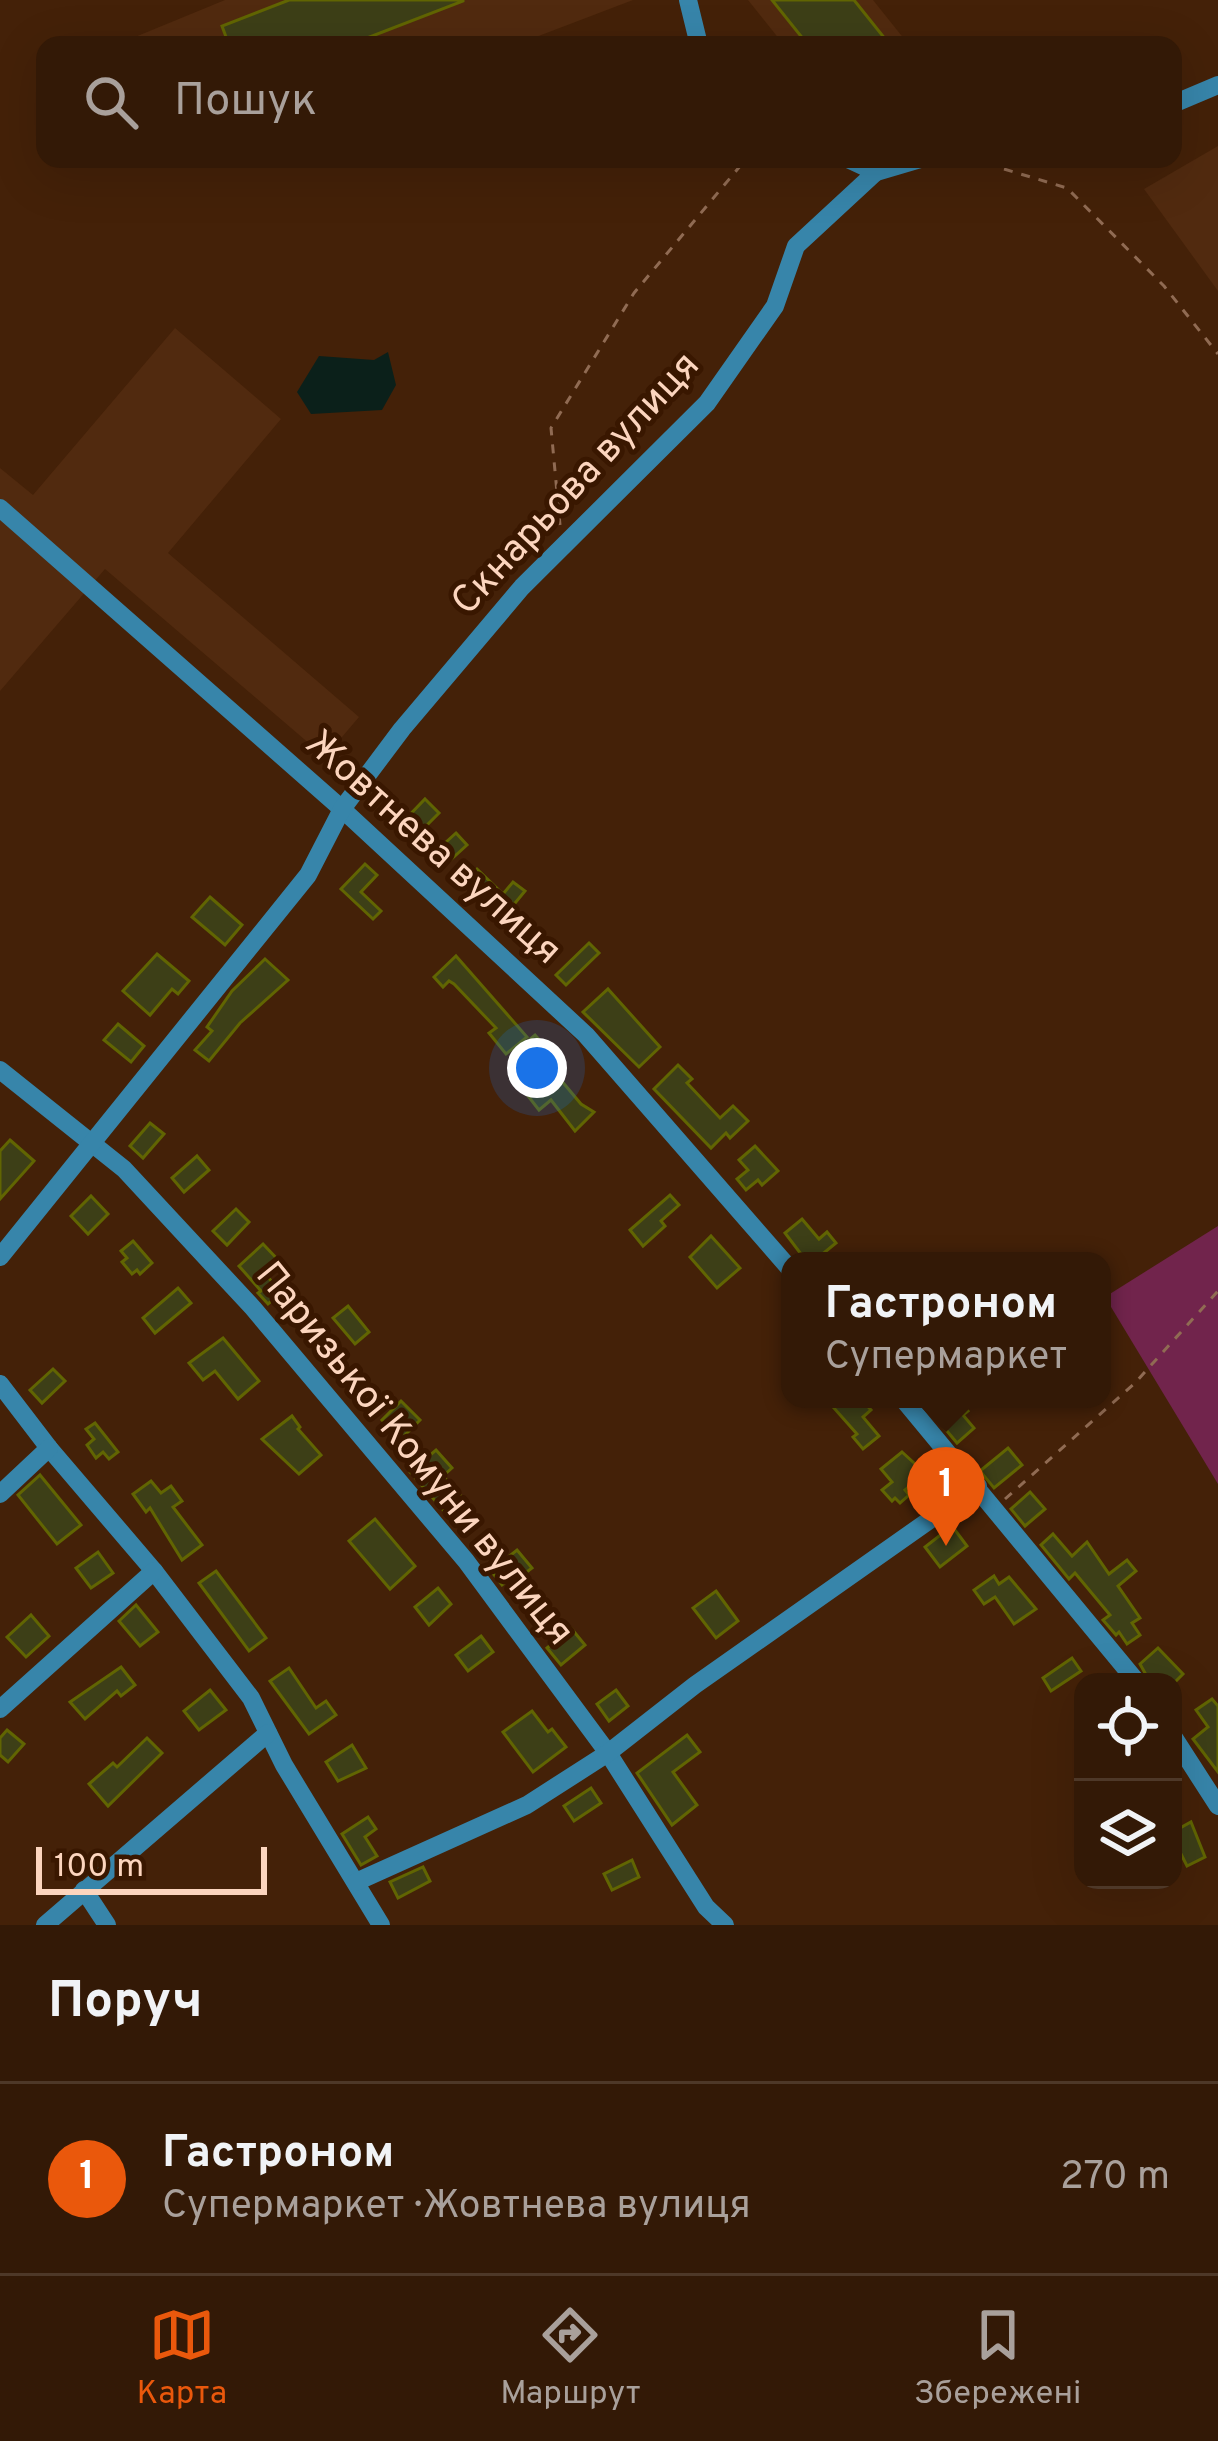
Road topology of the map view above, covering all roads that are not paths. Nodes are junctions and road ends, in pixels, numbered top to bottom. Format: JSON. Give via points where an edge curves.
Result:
{"nodes":[{"id":1,"x":688,"y":0,"type":"edge"},
{"id":2,"x":697,"y":36,"type":"edge"},
{"id":3,"x":1218,"y":85,"type":"edge"},
{"id":4,"x":1182,"y":100,"type":"edge"},
{"id":5,"x":867,"y":168,"type":"edge"},
{"id":6,"x":890,"y":168,"type":"edge"},
{"id":7,"x":876,"y":172,"type":"junction"},
{"id":8,"x":0,"y":508,"type":"edge"},
{"id":9,"x":342,"y":808,"type":"junction"},
{"id":10,"x":0,"y":1070,"type":"edge"},
{"id":11,"x":94,"y":1143,"type":"junction"},
{"id":12,"x":0,"y":1257,"type":"edge"},
{"id":13,"x":781,"y":1259,"type":"edge"},
{"id":14,"x":0,"y":1384,"type":"edge"},
{"id":15,"x":911,"y":1408,"type":"edge"},
{"id":16,"x":49,"y":1448,"type":"junction"},
{"id":17,"x":978,"y":1486,"type":"junction"},
{"id":18,"x":0,"y":1494,"type":"edge"},
{"id":19,"x":154,"y":1571,"type":"junction"},
{"id":20,"x":1130,"y":1673,"type":"edge"},
{"id":21,"x":0,"y":1709,"type":"edge"},
{"id":22,"x":268,"y":1732,"type":"junction"},
{"id":23,"x":1182,"y":1750,"type":"edge"},
{"id":24,"x":608,"y":1753,"type":"junction"},
{"id":25,"x":1218,"y":1806,"type":"edge"},
{"id":26,"x":356,"y":1882,"type":"junction"},
{"id":27,"x":85,"y":1890,"type":"junction"},
{"id":28,"x":45,"y":1925,"type":"edge"},
{"id":29,"x":107,"y":1925,"type":"edge"},
{"id":30,"x":381,"y":1925,"type":"edge"},
{"id":31,"x":725,"y":1925,"type":"edge"}],
"edges":[{"from":1,"to":2,"type":"street"},
{"from":3,"to":4,"type":"street"},
{"from":5,"to":7,"type":"street"},
{"from":6,"to":7,"type":"street"},
{"from":7,"to":9,"type":"street","name":"Скнарьова вулиця","via":[[796,246],[775,306],[707,403],[522,587]]},
{"from":8,"to":9,"type":"street","name":"Жовтнева вулиця"},
{"from":9,"to":11,"type":"street","name":"Скнарьова вулиця","via":[[308,874]]},
{"from":9,"to":13,"type":"street","name":"Жовтнева вулиця","via":[[586,1035]]},
{"from":10,"to":11,"type":"street","name":"Паризької Комуни вулиця"},
{"from":11,"to":12,"type":"street","name":"Скнарьова вулиця"},
{"from":11,"to":24,"type":"street","name":"Паризької Комуни вулиця","via":[[253,1308],[451,1543]]},
{"from":14,"to":16,"type":"street"},
{"from":15,"to":17,"type":"street"},
{"from":16,"to":18,"type":"street"},
{"from":16,"to":19,"type":"street"},
{"from":17,"to":20,"type":"street"},
{"from":17,"to":24,"type":"street"},
{"from":19,"to":21,"type":"street"},
{"from":19,"to":22,"type":"street"},
{"from":22,"to":26,"type":"street"},
{"from":22,"to":27,"type":"street"},
{"from":23,"to":25,"type":"street"},
{"from":24,"to":26,"type":"street","via":[[527,1805]]},
{"from":24,"to":31,"type":"street","name":"Паризької Комуни вулиця"},
{"from":26,"to":30,"type":"street"},
{"from":27,"to":28,"type":"street"},
{"from":27,"to":29,"type":"street"}]}
